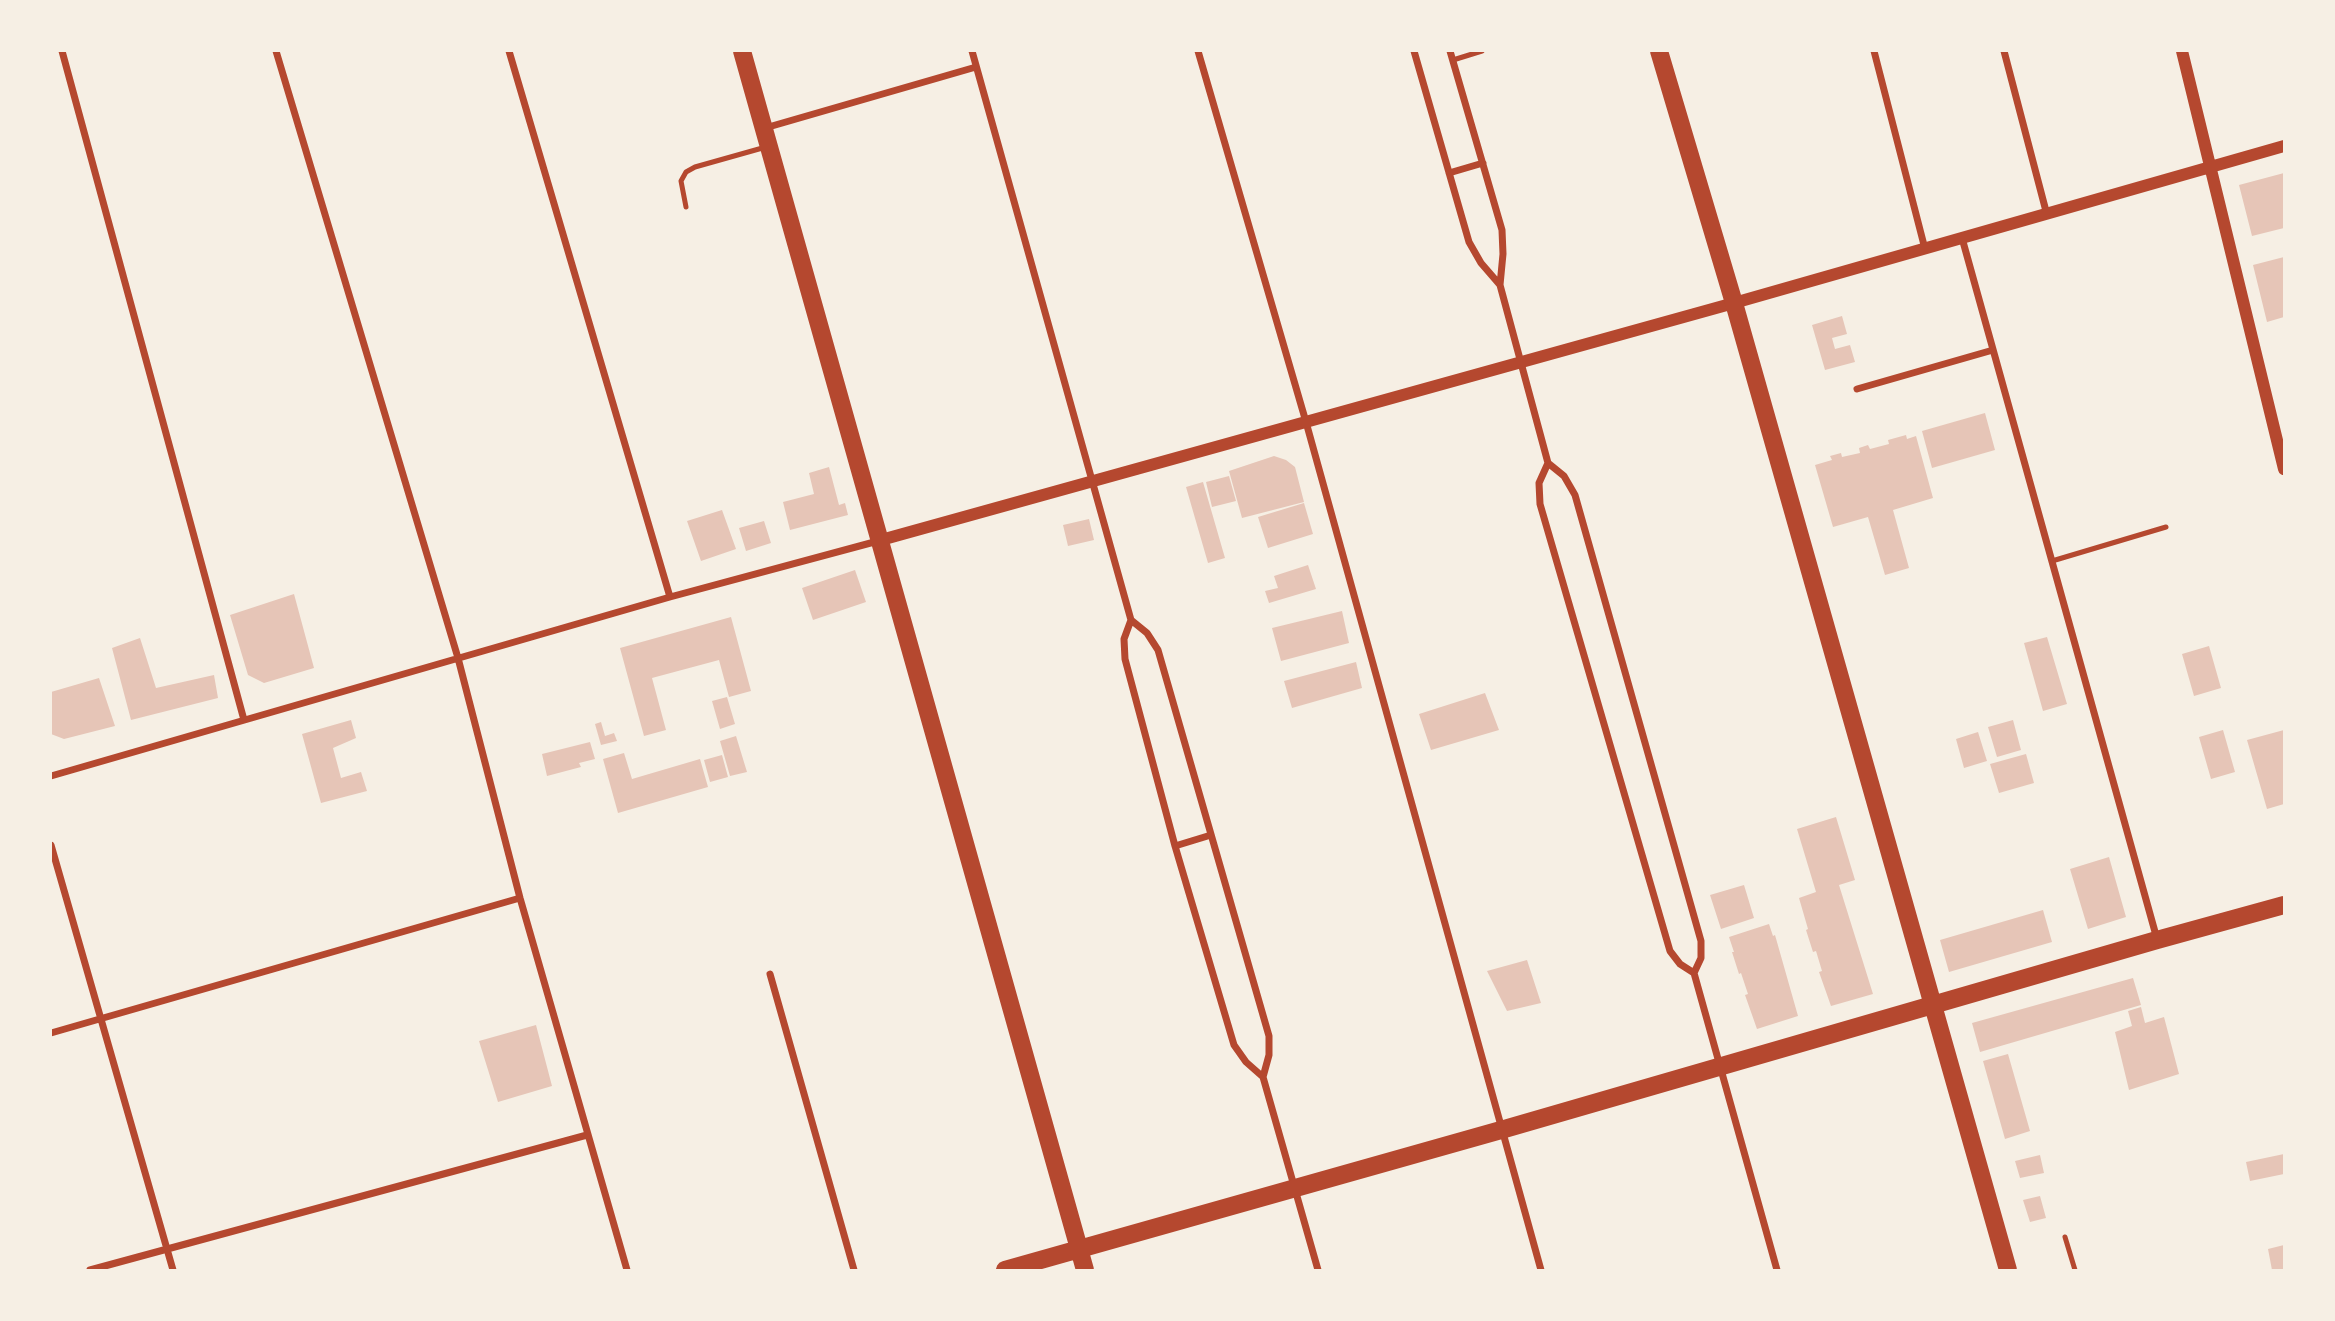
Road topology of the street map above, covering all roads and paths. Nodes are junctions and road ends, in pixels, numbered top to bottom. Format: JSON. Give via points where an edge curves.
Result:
{"nodes":[{"id":1,"x":62,"y":51,"type":"edge"},
{"id":2,"x":276,"y":51,"type":"edge"},
{"id":3,"x":509,"y":51,"type":"edge"},
{"id":4,"x":742,"y":51,"type":"edge"},
{"id":5,"x":972,"y":51,"type":"edge"},
{"id":6,"x":1198,"y":51,"type":"edge"},
{"id":7,"x":1414,"y":51,"type":"edge"},
{"id":8,"x":1450,"y":51,"type":"edge"},
{"id":9,"x":1482,"y":51,"type":"edge"},
{"id":10,"x":1659,"y":51,"type":"edge"},
{"id":11,"x":1874,"y":51,"type":"edge"},
{"id":12,"x":2004,"y":51,"type":"edge"},
{"id":13,"x":2182,"y":51,"type":"edge"},
{"id":14,"x":1452,"y":60,"type":"junction"},
{"id":15,"x":976,"y":67,"type":"junction"},
{"id":16,"x":764,"y":128,"type":"junction"},
{"id":17,"x":769,"y":146,"type":"junction"},
{"id":18,"x":2284,"y":146,"type":"edge"},
{"id":19,"x":1483,"y":163,"type":"junction"},
{"id":20,"x":2210,"y":168,"type":"junction"},
{"id":21,"x":1449,"y":173,"type":"junction"},
{"id":22,"x":686,"y":207,"type":"dead end"},
{"id":23,"x":2047,"y":215,"type":"junction"},
{"id":24,"x":1962,"y":238,"type":"junction"},
{"id":25,"x":1925,"y":249,"type":"junction"},
{"id":26,"x":1500,"y":285,"type":"junction"},
{"id":27,"x":1734,"y":303,"type":"junction"},
{"id":28,"x":1993,"y":351,"type":"junction"},
{"id":29,"x":1521,"y":362,"type":"junction"},
{"id":30,"x":1857,"y":389,"type":"dead end"},
{"id":31,"x":1306,"y":422,"type":"junction"},
{"id":32,"x":1548,"y":463,"type":"junction"},
{"id":33,"x":2284,"y":469,"type":"edge"},
{"id":34,"x":1094,"y":482,"type":"junction"},
{"id":35,"x":2166,"y":527,"type":"dead end"},
{"id":36,"x":881,"y":540,"type":"junction"},
{"id":37,"x":2052,"y":561,"type":"junction"},
{"id":38,"x":670,"y":597,"type":"junction"},
{"id":39,"x":1131,"y":620,"type":"junction"},
{"id":40,"x":457,"y":658,"type":"junction"},
{"id":41,"x":244,"y":720,"type":"junction"},
{"id":42,"x":51,"y":776,"type":"edge"},
{"id":43,"x":1211,"y":835,"type":"junction"},
{"id":44,"x":51,"y":845,"type":"edge"},
{"id":45,"x":1175,"y":846,"type":"junction"},
{"id":46,"x":520,"y":898,"type":"junction"},
{"id":47,"x":2284,"y":905,"type":"edge"},
{"id":48,"x":2157,"y":940,"type":"junction"},
{"id":49,"x":1694,"y":973,"type":"junction"},
{"id":50,"x":770,"y":974,"type":"dead end"},
{"id":51,"x":1934,"y":1004,"type":"junction"},
{"id":52,"x":102,"y":1019,"type":"junction"},
{"id":53,"x":51,"y":1034,"type":"edge"},
{"id":54,"x":1721,"y":1067,"type":"junction"},
{"id":55,"x":1263,"y":1077,"type":"junction"},
{"id":56,"x":1501,"y":1130,"type":"junction"},
{"id":57,"x":587,"y":1135,"type":"junction"},
{"id":58,"x":1295,"y":1189,"type":"junction"},
{"id":59,"x":2065,"y":1237,"type":"dead end"},
{"id":60,"x":167,"y":1248,"type":"junction"},
{"id":61,"x":1080,"y":1249,"type":"junction"},
{"id":62,"x":90,"y":1270,"type":"edge"},
{"id":63,"x":173,"y":1270,"type":"edge"},
{"id":64,"x":627,"y":1270,"type":"edge"},
{"id":65,"x":854,"y":1270,"type":"edge"},
{"id":66,"x":1005,"y":1270,"type":"edge"},
{"id":67,"x":1085,"y":1270,"type":"edge"},
{"id":68,"x":1318,"y":1270,"type":"edge"},
{"id":69,"x":1541,"y":1270,"type":"edge"},
{"id":70,"x":1777,"y":1270,"type":"edge"},
{"id":71,"x":2008,"y":1270,"type":"edge"},
{"id":72,"x":2075,"y":1270,"type":"edge"}],
"edges":[{"from":1,"to":41,"type":"street"},
{"from":2,"to":40,"type":"street"},
{"from":3,"to":38,"type":"street"},
{"from":4,"to":16,"type":"main road"},
{"from":5,"to":15,"type":"street"},
{"from":6,"to":31,"type":"street"},
{"from":7,"to":21,"type":"street"},
{"from":8,"to":14,"type":"street"},
{"from":9,"to":14,"type":"lane"},
{"from":10,"to":27,"type":"main road"},
{"from":11,"to":25,"type":"street"},
{"from":12,"to":23,"type":"street"},
{"from":13,"to":20,"type":"street"},
{"from":14,"to":19,"type":"street"},
{"from":15,"to":16,"type":"street"},
{"from":15,"to":34,"type":"street"},
{"from":16,"to":17,"type":"main road"},
{"from":17,"to":22,"type":"lane","via":[[686,172],[681,181]]},
{"from":17,"to":36,"type":"main road"},
{"from":18,"to":20,"type":"street"},
{"from":19,"to":21,"type":"street"},
{"from":19,"to":26,"type":"street","via":[[1502,230]]},
{"from":20,"to":23,"type":"street"},
{"from":20,"to":33,"type":"street"},
{"from":21,"to":26,"type":"street","via":[[1469,242]]},
{"from":23,"to":24,"type":"street"},
{"from":24,"to":25,"type":"street"},
{"from":24,"to":28,"type":"street"},
{"from":25,"to":27,"type":"street"},
{"from":26,"to":29,"type":"street"},
{"from":27,"to":29,"type":"street"},
{"from":27,"to":51,"type":"main road"},
{"from":28,"to":30,"type":"street"},
{"from":28,"to":37,"type":"street"},
{"from":29,"to":31,"type":"street"},
{"from":29,"to":32,"type":"street"},
{"from":31,"to":34,"type":"street"},
{"from":31,"to":56,"type":"street"},
{"from":32,"to":49,"type":"street","via":[[1564,476],[1575,495],[1701,941],[1701,958]]},
{"from":32,"to":49,"type":"street","via":[[1539,483],[1540,504],[1670,951],[1679,964]]},
{"from":34,"to":36,"type":"street"},
{"from":34,"to":39,"type":"street"},
{"from":35,"to":37,"type":"lane"},
{"from":36,"to":38,"type":"street"},
{"from":36,"to":61,"type":"main road"},
{"from":37,"to":48,"type":"street"},
{"from":38,"to":40,"type":"street"},
{"from":39,"to":43,"type":"street","via":[[1158,650]]},
{"from":39,"to":45,"type":"street","via":[[1124,639],[1125,659]]},
{"from":40,"to":41,"type":"street"},
{"from":40,"to":46,"type":"street"},
{"from":41,"to":42,"type":"street"},
{"from":43,"to":45,"type":"street"},
{"from":43,"to":55,"type":"street","via":[[1269,1036]]},
{"from":44,"to":52,"type":"street"},
{"from":45,"to":55,"type":"street","via":[[1234,1045]]},
{"from":46,"to":52,"type":"street"},
{"from":46,"to":57,"type":"street"},
{"from":47,"to":48,"type":"main road"},
{"from":48,"to":51,"type":"main road"},
{"from":49,"to":54,"type":"street"},
{"from":50,"to":65,"type":"street"},
{"from":51,"to":54,"type":"main road"},
{"from":51,"to":71,"type":"main road"},
{"from":52,"to":53,"type":"street"},
{"from":52,"to":60,"type":"street"},
{"from":54,"to":56,"type":"main road"},
{"from":54,"to":70,"type":"street"},
{"from":55,"to":58,"type":"street"},
{"from":56,"to":58,"type":"main road"},
{"from":56,"to":69,"type":"street"},
{"from":57,"to":60,"type":"street"},
{"from":57,"to":64,"type":"street"},
{"from":58,"to":61,"type":"main road"},
{"from":58,"to":68,"type":"street"},
{"from":59,"to":72,"type":"lane"},
{"from":60,"to":62,"type":"street"},
{"from":60,"to":63,"type":"street"},
{"from":61,"to":66,"type":"main road"},
{"from":61,"to":67,"type":"main road"}]}
